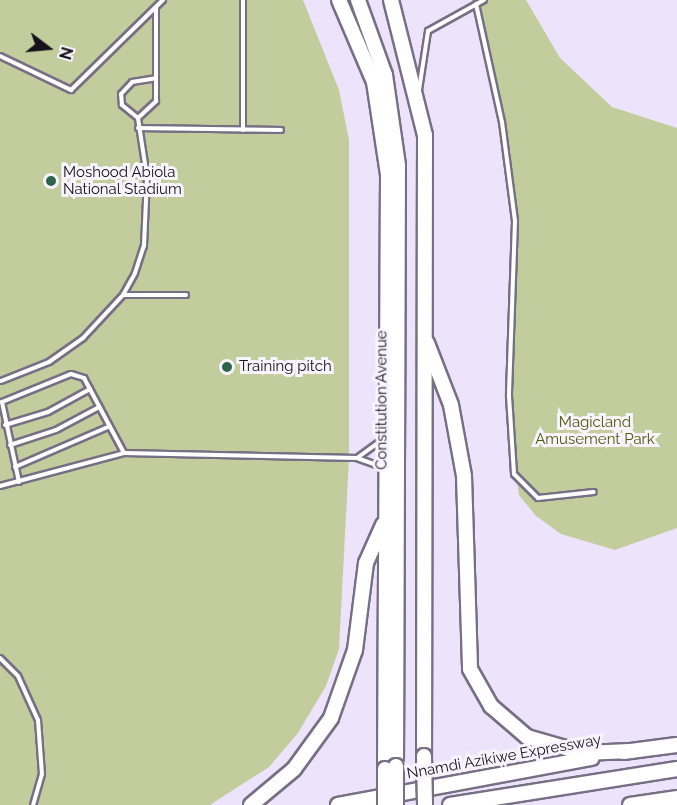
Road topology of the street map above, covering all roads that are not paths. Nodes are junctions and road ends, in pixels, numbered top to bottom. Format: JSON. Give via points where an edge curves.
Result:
{"nodes":[{"id":1,"x":163,"y":0,"type":"edge"},
{"id":2,"x":243,"y":0,"type":"edge"},
{"id":3,"x":339,"y":0,"type":"edge"},
{"id":4,"x":346,"y":0,"type":"edge"},
{"id":5,"x":358,"y":0,"type":"edge"},
{"id":6,"x":392,"y":0,"type":"edge"},
{"id":7,"x":484,"y":0,"type":"edge"},
{"id":8,"x":476,"y":4,"type":"junction"},
{"id":9,"x":156,"y":8,"type":"junction"},
{"id":10,"x":357,"y":35,"type":"junction"},
{"id":11,"x":0,"y":56,"type":"edge"},
{"id":12,"x":156,"y":78,"type":"junction"},
{"id":13,"x":419,"y":94,"type":"junction"},
{"id":14,"x":138,"y":118,"type":"junction"},
{"id":15,"x":138,"y":128,"type":"junction"},
{"id":16,"x":243,"y":130,"type":"junction"},
{"id":17,"x":281,"y":130,"type":"dead end"},
{"id":18,"x":123,"y":295,"type":"junction"},
{"id":19,"x":186,"y":295,"type":"dead end"},
{"id":20,"x":424,"y":337,"type":"junction"},
{"id":21,"x":1,"y":381,"type":"edge"},
{"id":22,"x":90,"y":389,"type":"junction"},
{"id":23,"x":99,"y":407,"type":"junction"},
{"id":24,"x":5,"y":425,"type":"junction"},
{"id":25,"x":110,"y":426,"type":"junction"},
{"id":26,"x":386,"y":432,"type":"junction"},
{"id":27,"x":10,"y":445,"type":"junction"},
{"id":28,"x":124,"y":453,"type":"junction"},
{"id":29,"x":357,"y":458,"type":"junction"},
{"id":30,"x":15,"y":467,"type":"junction"},
{"id":31,"x":390,"y":473,"type":"junction"},
{"id":32,"x":19,"y":483,"type":"junction"},
{"id":33,"x":0,"y":486,"type":"edge"},
{"id":34,"x":594,"y":492,"type":"dead end"},
{"id":35,"x":385,"y":518,"type":"junction"},
{"id":36,"x":0,"y":658,"type":"edge"},
{"id":37,"x":387,"y":725,"type":"junction"},
{"id":38,"x":396,"y":745,"type":"junction"},
{"id":39,"x":677,"y":745,"type":"edge"},
{"id":40,"x":631,"y":751,"type":"junction"},
{"id":41,"x":391,"y":768,"type":"junction"},
{"id":42,"x":677,"y":769,"type":"edge"},
{"id":43,"x":677,"y":798,"type":"edge"},
{"id":44,"x":33,"y":805,"type":"edge"},
{"id":45,"x":251,"y":805,"type":"edge"},
{"id":46,"x":338,"y":805,"type":"edge"},
{"id":47,"x":385,"y":805,"type":"edge"},
{"id":48,"x":396,"y":805,"type":"edge"},
{"id":49,"x":425,"y":805,"type":"edge"},
{"id":50,"x":450,"y":805,"type":"edge"},
{"id":51,"x":630,"y":805,"type":"edge"}],
"edges":[{"from":1,"to":9,"type":"lane"},
{"from":2,"to":16,"type":"lane"},
{"from":3,"to":10,"type":"highway"},
{"from":4,"to":10,"type":"highway"},
{"from":5,"to":31,"type":"highway","name":"Constitution Avenue","via":[[385,75],[398,165]]},
{"from":6,"to":13,"type":"highway"},
{"from":7,"to":8,"type":"lane"},
{"from":8,"to":13,"type":"lane","via":[[428,31]]},
{"from":8,"to":34,"type":"lane","via":[[502,122],[515,220],[509,396],[514,474],[537,498]]},
{"from":9,"to":11,"type":"lane","via":[[70,90]]},
{"from":9,"to":12,"type":"lane"},
{"from":10,"to":26,"type":"highway","via":[[374,82],[387,164]]},
{"from":12,"to":14,"type":"lane","via":[[154,107]]},
{"from":12,"to":14,"type":"lane","via":[[132,82],[121,93],[122,105]]},
{"from":13,"to":20,"type":"highway","via":[[427,180]]},
{"from":14,"to":15,"type":"lane"},
{"from":15,"to":16,"type":"lane"},
{"from":15,"to":18,"type":"lane","via":[[146,154],[146,230],[140,261]]},
{"from":16,"to":17,"type":"lane"},
{"from":18,"to":19,"type":"lane"},
{"from":18,"to":21,"type":"lane","via":[[65,352]]},
{"from":20,"to":40,"type":"highway","via":[[451,405],[464,476],[466,648],[470,669],[491,706],[545,746],[583,753]]},
{"from":20,"to":49,"type":"highway","bridge":true},
{"from":22,"to":23,"type":"lane"},
{"from":22,"to":24,"type":"lane","via":[[48,412]]},
{"from":22,"to":24,"type":"lane","via":[[84,378],[71,374],[2,402]]},
{"from":23,"to":25,"type":"lane"},
{"from":23,"to":27,"type":"lane","via":[[56,430]]},
{"from":24,"to":27,"type":"lane"},
{"from":25,"to":28,"type":"lane"},
{"from":25,"to":30,"type":"lane"},
{"from":26,"to":29,"type":"lane","via":[[378,447]]},
{"from":26,"to":31,"type":"highway"},
{"from":27,"to":30,"type":"lane"},
{"from":28,"to":29,"type":"lane"},
{"from":28,"to":32,"type":"lane"},
{"from":29,"to":31,"type":"lane"},
{"from":30,"to":32,"type":"lane"},
{"from":31,"to":35,"type":"highway"},
{"from":31,"to":38,"type":"highway","name":"Constitution Avenue","via":[[399,511]]},
{"from":32,"to":33,"type":"lane"},
{"from":35,"to":37,"type":"highway"},
{"from":35,"to":45,"type":"highway","via":[[366,564],[355,650],[331,717],[294,769]]},
{"from":36,"to":44,"type":"lane","via":[[22,683],[38,720],[42,774]]},
{"from":37,"to":38,"type":"highway"},
{"from":37,"to":41,"type":"highway"},
{"from":38,"to":41,"type":"highway","name":"Constitution Avenue"},
{"from":39,"to":40,"type":"highway","name":"Nnamdi Azikiwe Expressway"},
{"from":40,"to":46,"type":"highway","name":"Nnamdi Azikiwe Expressway"},
{"from":41,"to":47,"type":"highway","bridge":true},
{"from":41,"to":48,"type":"highway","name":"Constitution Avenue","bridge":true},
{"from":42,"to":50,"type":"highway"},
{"from":43,"to":51,"type":"highway"}]}
